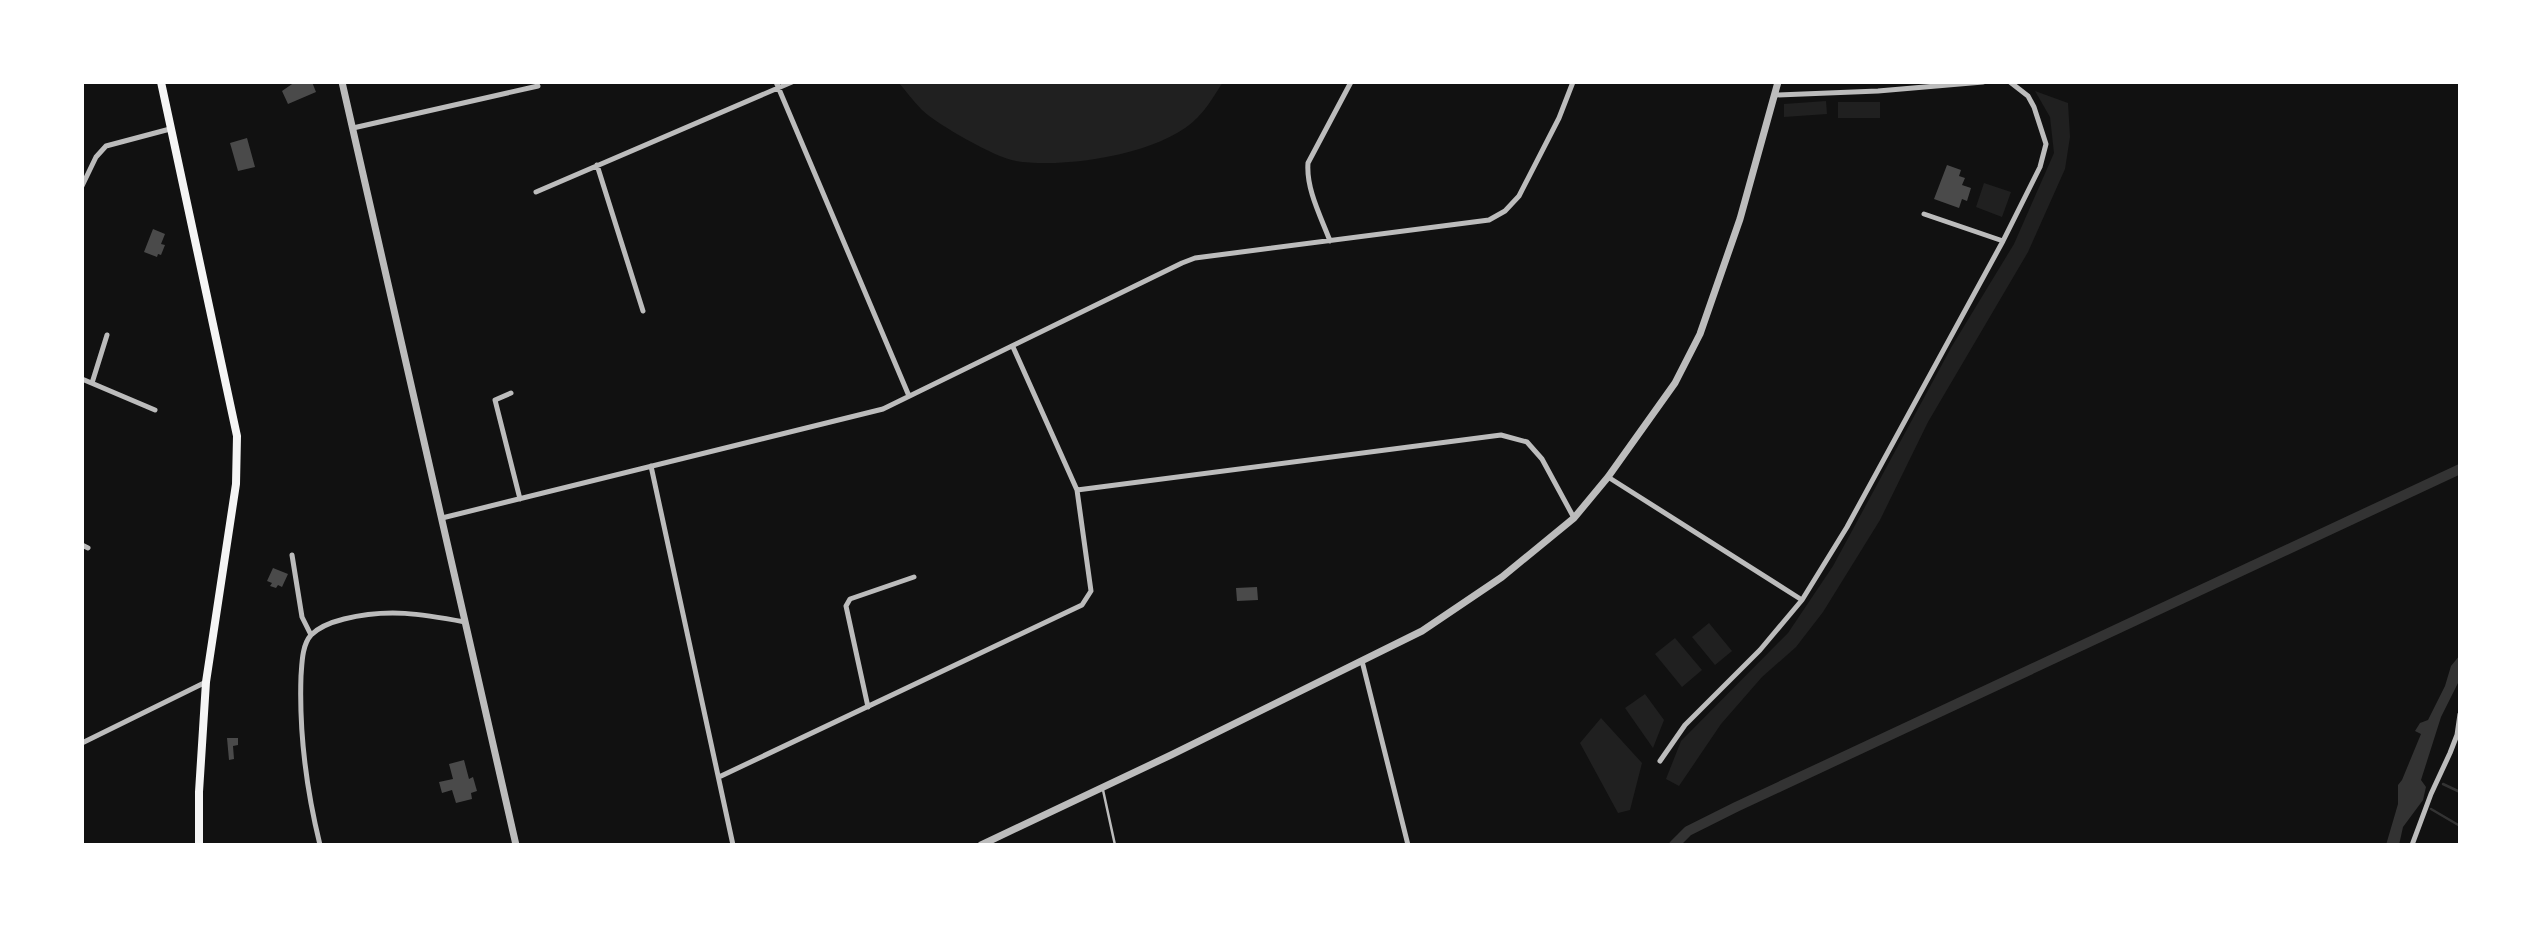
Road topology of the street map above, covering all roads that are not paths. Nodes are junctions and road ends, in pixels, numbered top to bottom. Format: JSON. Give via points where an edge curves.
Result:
{"nodes":[{"id":1,"x":160,"y":82,"type":"edge"},
{"id":2,"x":342,"y":82,"type":"edge"},
{"id":3,"x":792,"y":82,"type":"edge"},
{"id":4,"x":1351,"y":82,"type":"edge"},
{"id":5,"x":1573,"y":82,"type":"edge"},
{"id":6,"x":1778,"y":82,"type":"edge"},
{"id":7,"x":1983,"y":82,"type":"edge"},
{"id":8,"x":2010,"y":82,"type":"edge"},
{"id":9,"x":777,"y":85,"type":"edge"},
{"id":10,"x":538,"y":86,"type":"dead end"},
{"id":11,"x":1775,"y":95,"type":"junction"},
{"id":12,"x":353,"y":128,"type":"junction"},
{"id":13,"x":170,"y":129,"type":"junction"},
{"id":14,"x":597,"y":165,"type":"junction"},
{"id":15,"x":82,"y":186,"type":"edge"},
{"id":16,"x":536,"y":192,"type":"dead end"},
{"id":17,"x":1924,"y":214,"type":"dead end"},
{"id":18,"x":2003,"y":240,"type":"junction"},
{"id":19,"x":1330,"y":241,"type":"junction"},
{"id":20,"x":643,"y":311,"type":"dead end"},
{"id":21,"x":107,"y":335,"type":"dead end"},
{"id":22,"x":1013,"y":346,"type":"junction"},
{"id":23,"x":82,"y":379,"type":"edge"},
{"id":24,"x":92,"y":383,"type":"junction"},
{"id":25,"x":511,"y":393,"type":"dead end"},
{"id":26,"x":909,"y":396,"type":"junction"},
{"id":27,"x":155,"y":410,"type":"dead end"},
{"id":28,"x":651,"y":466,"type":"junction"},
{"id":29,"x":1608,"y":477,"type":"junction"},
{"id":30,"x":1077,"y":490,"type":"junction"},
{"id":31,"x":520,"y":499,"type":"junction"},
{"id":32,"x":442,"y":518,"type":"junction"},
{"id":33,"x":1574,"y":518,"type":"junction"},
{"id":34,"x":292,"y":555,"type":"dead end"},
{"id":35,"x":914,"y":577,"type":"dead end"},
{"id":36,"x":1802,"y":600,"type":"junction"},
{"id":37,"x":465,"y":622,"type":"junction"},
{"id":38,"x":311,"y":635,"type":"junction"},
{"id":39,"x":1362,"y":661,"type":"junction"},
{"id":40,"x":205,"y":682,"type":"junction"},
{"id":41,"x":868,"y":706,"type":"junction"},
{"id":42,"x":2460,"y":714,"type":"edge"},
{"id":43,"x":82,"y":743,"type":"edge"},
{"id":44,"x":1660,"y":761,"type":"dead end"},
{"id":45,"x":719,"y":777,"type":"junction"},
{"id":46,"x":1103,"y":787,"type":"junction"},
{"id":47,"x":199,"y":845,"type":"edge"},
{"id":48,"x":320,"y":845,"type":"edge"},
{"id":49,"x":516,"y":845,"type":"edge"},
{"id":50,"x":733,"y":845,"type":"edge"},
{"id":51,"x":981,"y":845,"type":"edge"},
{"id":52,"x":1115,"y":845,"type":"edge"},
{"id":53,"x":1408,"y":845,"type":"edge"},
{"id":54,"x":2412,"y":845,"type":"edge"}],
"edges":[{"from":1,"to":13,"type":"main road"},
{"from":2,"to":12,"type":"street"},
{"from":3,"to":9,"type":"street"},
{"from":4,"to":19,"type":"street","via":[[1308,163],[1312,192]]},
{"from":5,"to":19,"type":"street","via":[[1519,196],[1505,211],[1479,222]]},
{"from":6,"to":11,"type":"street"},
{"from":7,"to":11,"type":"street"},
{"from":8,"to":18,"type":"street","via":[[2035,107],[2046,144],[2040,167]]},
{"from":9,"to":14,"type":"street"},
{"from":9,"to":26,"type":"street"},
{"from":10,"to":12,"type":"street"},
{"from":11,"to":29,"type":"street","via":[[1740,219],[1700,334],[1675,383]]},
{"from":12,"to":32,"type":"street"},
{"from":13,"to":15,"type":"street","via":[[106,146]]},
{"from":13,"to":40,"type":"main road","via":[[237,436],[236,484]]},
{"from":14,"to":16,"type":"street"},
{"from":14,"to":20,"type":"street"},
{"from":17,"to":18,"type":"street"},
{"from":18,"to":36,"type":"street","via":[[1847,527]]},
{"from":19,"to":22,"type":"street","via":[[1211,255],[1182,263]]},
{"from":21,"to":24,"type":"street"},
{"from":22,"to":26,"type":"street"},
{"from":22,"to":30,"type":"street"},
{"from":23,"to":24,"type":"street"},
{"from":24,"to":27,"type":"street"},
{"from":25,"to":31,"type":"street","via":[[495,400]]},
{"from":26,"to":28,"type":"street","via":[[863,415]]},
{"from":28,"to":31,"type":"street"},
{"from":28,"to":45,"type":"street"},
{"from":29,"to":33,"type":"street"},
{"from":29,"to":36,"type":"street"},
{"from":30,"to":33,"type":"street","via":[[1501,435],[1527,442],[1542,459]]},
{"from":30,"to":41,"type":"street","via":[[1091,592],[1087,600]]},
{"from":31,"to":32,"type":"street"},
{"from":32,"to":37,"type":"street"},
{"from":33,"to":39,"type":"street","via":[[1502,577],[1422,631]]},
{"from":34,"to":38,"type":"street","via":[[302,617]]},
{"from":35,"to":41,"type":"street","via":[[850,599],[846,606]]},
{"from":36,"to":44,"type":"street","via":[[1760,650],[1685,725]]},
{"from":37,"to":38,"type":"street","via":[[385,612],[325,625]]},
{"from":37,"to":49,"type":"street"},
{"from":38,"to":48,"type":"street","via":[[302,662],[301,743]]},
{"from":39,"to":46,"type":"street"},
{"from":39,"to":53,"type":"street"},
{"from":40,"to":43,"type":"street"},
{"from":40,"to":47,"type":"main road"},
{"from":41,"to":45,"type":"street"},
{"from":42,"to":54,"type":"street","via":[[2457,735]]},
{"from":45,"to":50,"type":"street"},
{"from":46,"to":51,"type":"street"},
{"from":46,"to":52,"type":"lane"}]}
